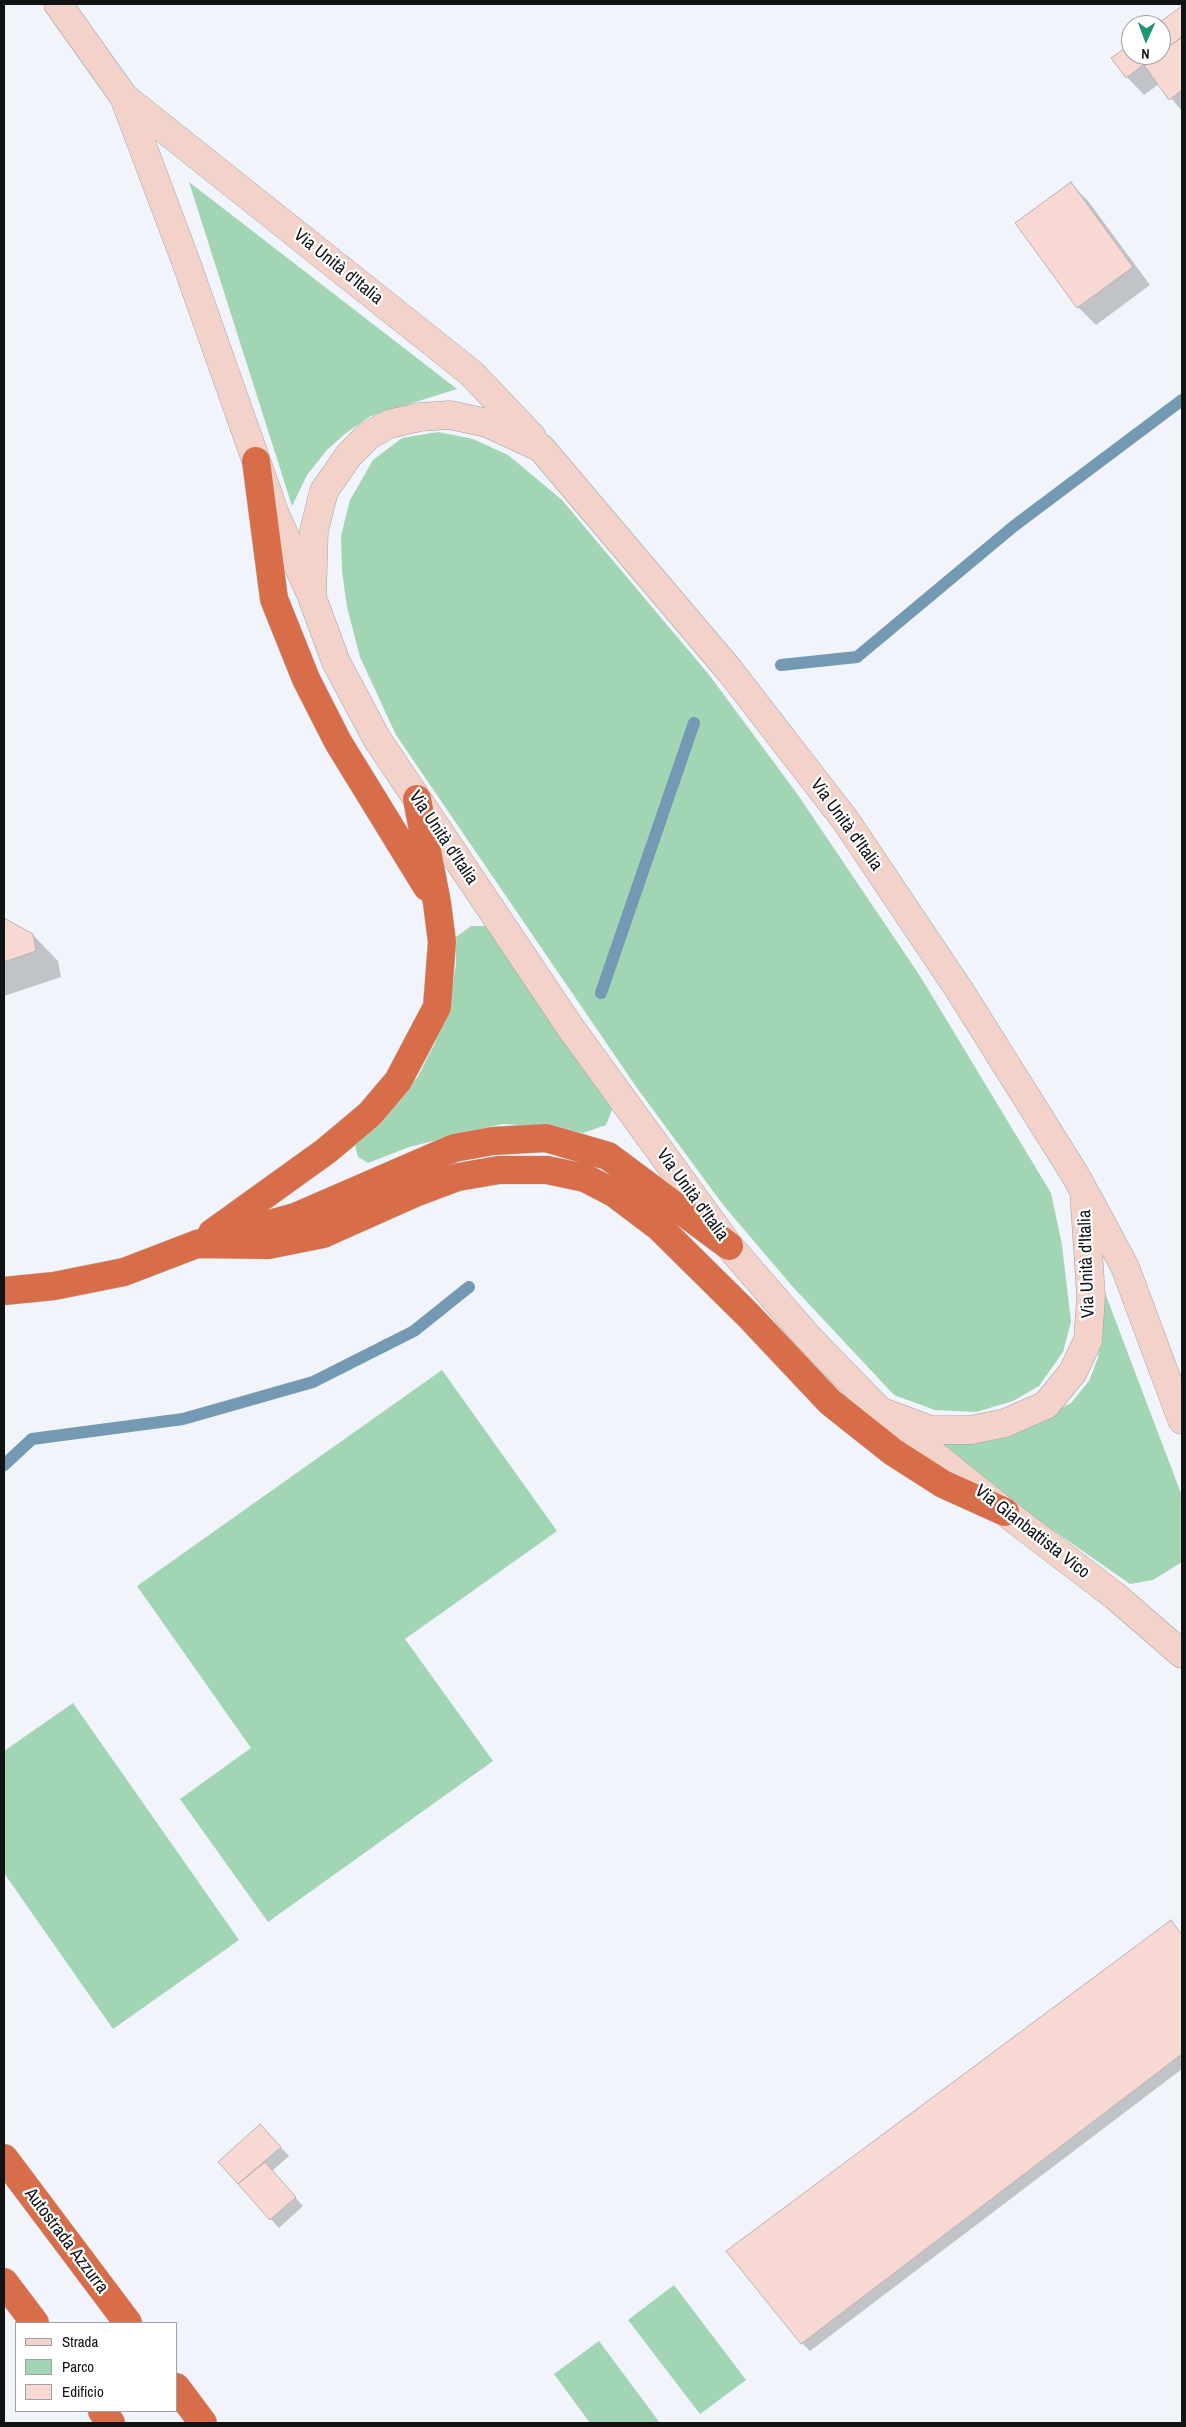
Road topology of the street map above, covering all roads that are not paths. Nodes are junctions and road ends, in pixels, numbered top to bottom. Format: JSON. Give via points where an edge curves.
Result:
{"nodes":[{"id":1,"x":58,"y":4,"type":"edge"},
{"id":2,"x":124,"y":96,"type":"junction"},
{"id":3,"x":541,"y":448,"type":"junction"},
{"id":4,"x":256,"y":461,"type":"junction"},
{"id":5,"x":312,"y":597,"type":"junction"},
{"id":6,"x":417,"y":799,"type":"junction"},
{"id":7,"x":437,"y":903,"type":"junction"},
{"id":8,"x":1084,"y":1191,"type":"junction"},
{"id":9,"x":197,"y":1244,"type":"junction"},
{"id":10,"x":729,"y":1246,"type":"junction"},
{"id":11,"x":4,"y":1291,"type":"edge"},
{"id":12,"x":880,"y":1411,"type":"junction"},
{"id":13,"x":1182,"y":1420,"type":"edge"},
{"id":14,"x":1005,"y":1512,"type":"junction"},
{"id":15,"x":1182,"y":1654,"type":"edge"},
{"id":16,"x":4,"y":2158,"type":"edge"},
{"id":17,"x":4,"y":2282,"type":"edge"},
{"id":18,"x":34,"y":2322,"type":"edge"},
{"id":19,"x":127,"y":2322,"type":"edge"},
{"id":20,"x":178,"y":2390,"type":"edge"},
{"id":21,"x":103,"y":2412,"type":"edge"},
{"id":22,"x":111,"y":2423,"type":"edge"},
{"id":23,"x":203,"y":2423,"type":"edge"}],
"edges":[{"from":1,"to":2,"type":"main road","name":"Via Unità d'Italia"},
{"from":2,"to":3,"type":"main road","name":"Via Unità d'Italia","via":[[471,373]]},
{"from":2,"to":4,"type":"main road","name":"Via Unità d'Italia"},
{"from":3,"to":5,"type":"main road","name":"Via Unità d'Italia","via":[[487,423],[450,415],[420,416],[389,424],[368,436],[324,491],[314,531]]},
{"from":3,"to":8,"type":"main road","name":"Via Unità d'Italia","via":[[730,671],[846,821],[960,991]]},
{"from":4,"to":5,"type":"main road","name":"Via Unità d'Italia","via":[[275,514]]},
{"from":4,"to":7,"type":"highway","via":[[274,599],[306,679],[338,742]]},
{"from":5,"to":6,"type":"main road","name":"Via Unità d'Italia","via":[[336,662],[377,739]]},
{"from":6,"to":7,"type":"highway"},
{"from":6,"to":10,"type":"main road","name":"Via Unità d'Italia","via":[[570,1026]]},
{"from":7,"to":9,"type":"highway","via":[[442,942],[437,1007],[398,1081],[370,1114],[326,1151]]},
{"from":8,"to":12,"type":"main road","name":"Via Unità d'Italia","via":[[1091,1296],[1088,1340],[1074,1372],[1046,1405],[1005,1423],[971,1430],[931,1430]]},
{"from":8,"to":13,"type":"main road","via":[[1125,1267]]},
{"from":9,"to":10,"type":"highway","via":[[294,1217],[454,1148],[493,1141],[546,1138],[608,1156]]},
{"from":9,"to":11,"type":"highway","via":[[124,1272],[54,1286]]},
{"from":9,"to":14,"type":"highway","via":[[268,1245],[323,1234],[415,1192],[458,1177],[499,1170],[547,1170],[585,1178],[614,1192],[659,1227],[830,1402],[893,1452],[943,1484]]},
{"from":10,"to":12,"type":"main road","name":"Via Unità d'Italia","via":[[808,1337]]},
{"from":12,"to":14,"type":"main road","name":"Via Gianbattista Vico"},
{"from":14,"to":15,"type":"main road","name":"Via Gianbattista Vico","via":[[1115,1596]]},
{"from":16,"to":19,"type":"highway","name":"Autostrada Azzurra"},
{"from":17,"to":18,"type":"highway"},
{"from":20,"to":23,"type":"highway"},
{"from":21,"to":22,"type":"highway"}]}
